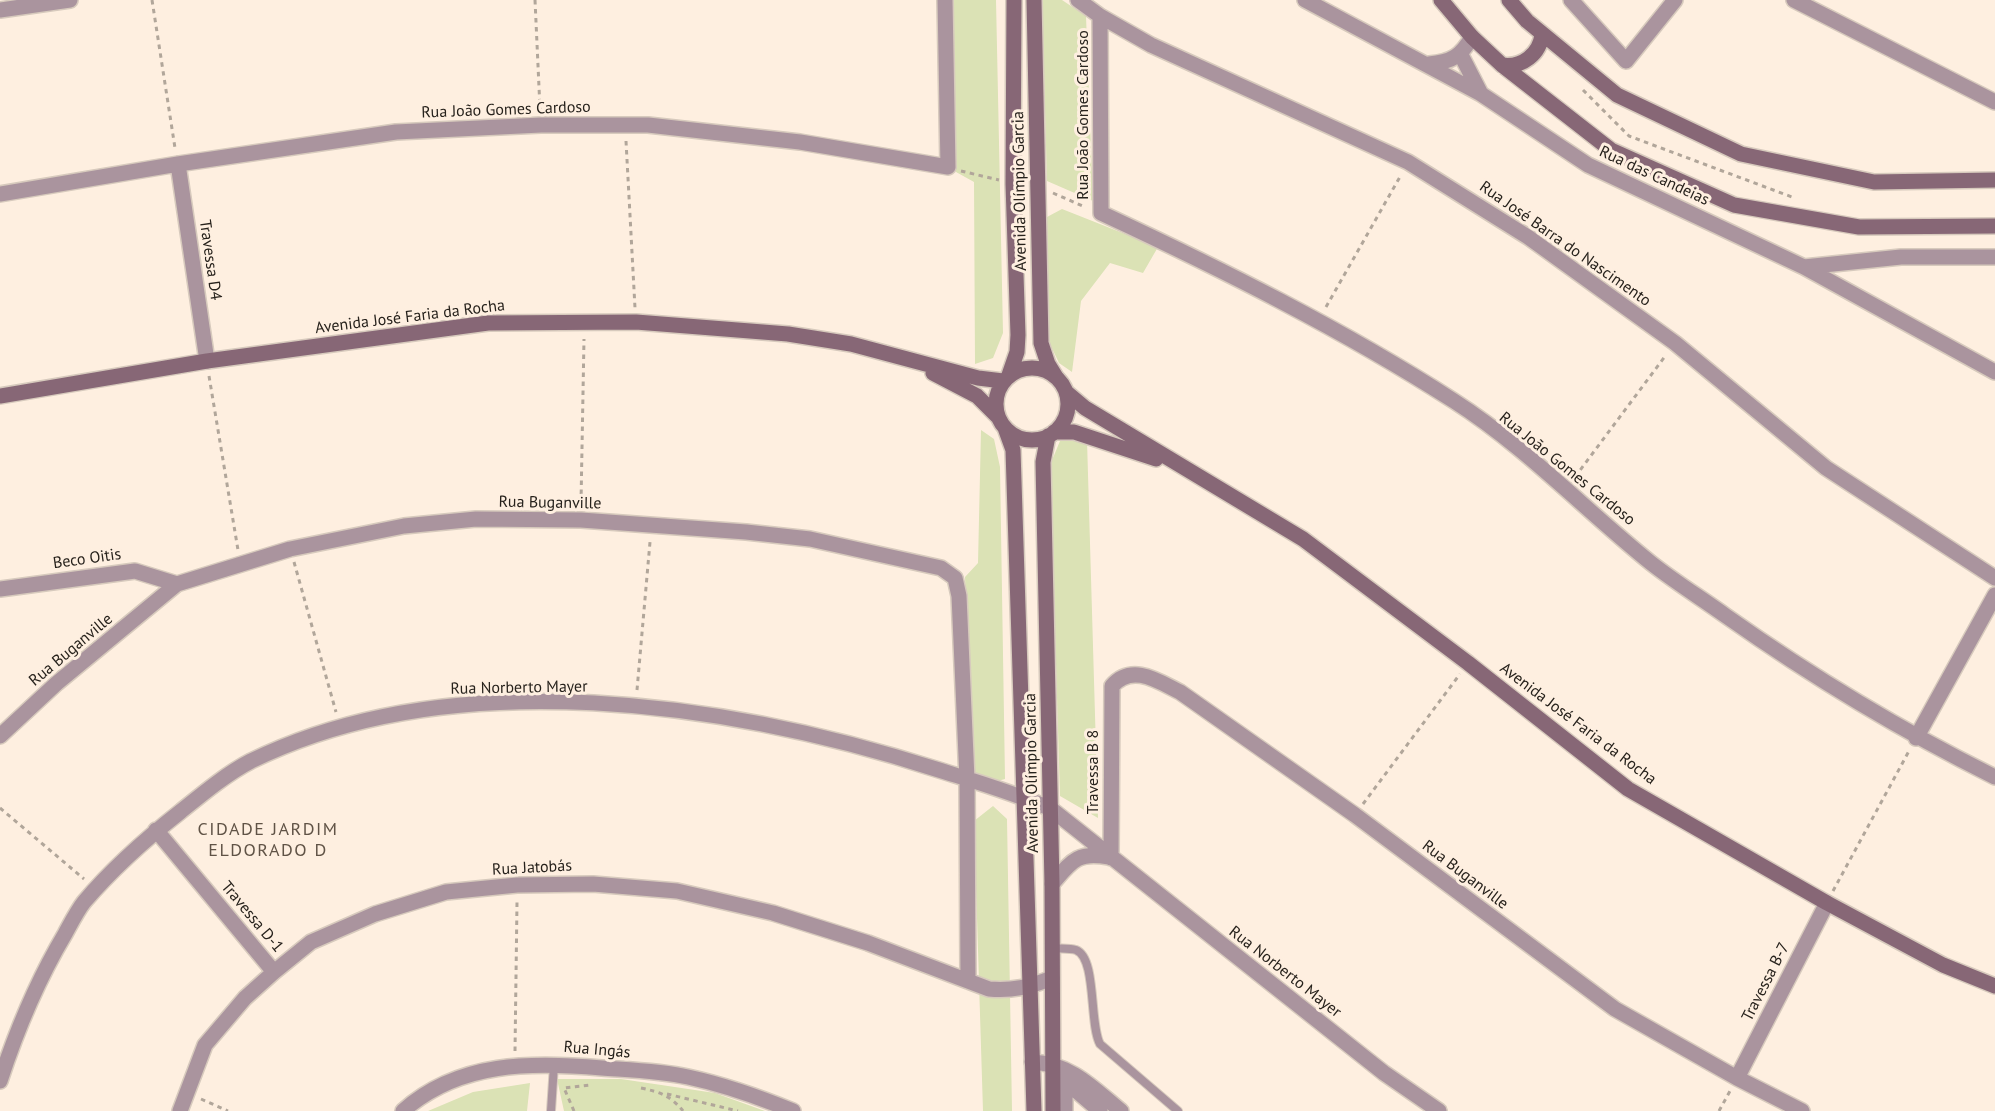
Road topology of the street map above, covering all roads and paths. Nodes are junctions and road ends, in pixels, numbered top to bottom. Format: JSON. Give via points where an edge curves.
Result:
{"nodes":[{"id":1,"x":70,"y":0,"type":"edge"},
{"id":2,"x":152,"y":0,"type":"edge"},
{"id":3,"x":535,"y":0,"type":"edge"},
{"id":4,"x":945,"y":0,"type":"edge"},
{"id":5,"x":1014,"y":0,"type":"edge"},
{"id":6,"x":1034,"y":0,"type":"edge"},
{"id":7,"x":1078,"y":0,"type":"edge"},
{"id":8,"x":1305,"y":0,"type":"edge"},
{"id":9,"x":1441,"y":0,"type":"edge"},
{"id":10,"x":1509,"y":0,"type":"edge"},
{"id":11,"x":1571,"y":0,"type":"edge"},
{"id":12,"x":1675,"y":0,"type":"edge"},
{"id":13,"x":1794,"y":0,"type":"edge"},
{"id":14,"x":0,"y":10,"type":"edge"},
{"id":15,"x":1100,"y":16,"type":"junction"},
{"id":16,"x":1542,"y":34,"type":"junction"},
{"id":17,"x":1472,"y":37,"type":"junction"},
{"id":18,"x":1461,"y":55,"type":"junction"},
{"id":19,"x":1429,"y":64,"type":"junction"},
{"id":20,"x":1502,"y":65,"type":"junction"},
{"id":21,"x":1481,"y":94,"type":"junction"},
{"id":22,"x":1995,"y":102,"type":"edge"},
{"id":23,"x":541,"y":125,"type":"junction"},
{"id":24,"x":625,"y":125,"type":"junction"},
{"id":25,"x":1408,"y":162,"type":"junction"},
{"id":26,"x":178,"y":164,"type":"junction"},
{"id":27,"x":948,"y":168,"type":"junction"},
{"id":28,"x":1995,"y":180,"type":"edge"},
{"id":29,"x":1013,"y":184,"type":"junction"},
{"id":30,"x":1037,"y":186,"type":"junction"},
{"id":31,"x":0,"y":194,"type":"edge"},
{"id":32,"x":1101,"y":213,"type":"junction"},
{"id":33,"x":1995,"y":226,"type":"edge"},
{"id":34,"x":1995,"y":257,"type":"edge"},
{"id":35,"x":1804,"y":267,"type":"junction"},
{"id":36,"x":585,"y":321,"type":"junction"},
{"id":37,"x":636,"y":322,"type":"junction"},
{"id":38,"x":1318,"y":322,"type":"junction"},
{"id":39,"x":1675,"y":343,"type":"junction"},
{"id":40,"x":898,"y":356,"type":"junction"},
{"id":41,"x":207,"y":361,"type":"junction"},
{"id":42,"x":1995,"y":372,"type":"edge"},
{"id":43,"x":1056,"y":377,"type":"junction"},
{"id":44,"x":1006,"y":378,"type":"junction"},
{"id":45,"x":1066,"y":392,"type":"junction"},
{"id":46,"x":0,"y":396,"type":"edge"},
{"id":47,"x":1001,"y":423,"type":"junction"},
{"id":48,"x":1051,"y":434,"type":"junction"},
{"id":49,"x":1193,"y":473,"type":"junction"},
{"id":50,"x":1566,"y":488,"type":"junction"},
{"id":51,"x":581,"y":520,"type":"junction"},
{"id":52,"x":651,"y":525,"type":"junction"},
{"id":53,"x":290,"y":549,"type":"junction"},
{"id":54,"x":241,"y":564,"type":"junction"},
{"id":55,"x":1995,"y":578,"type":"edge"},
{"id":56,"x":177,"y":584,"type":"junction"},
{"id":57,"x":0,"y":589,"type":"edge"},
{"id":58,"x":1995,"y":596,"type":"edge"},
{"id":59,"x":1468,"y":663,"type":"junction"},
{"id":60,"x":1112,"y":686,"type":"joint"},
{"id":61,"x":635,"y":707,"type":"junction"},
{"id":62,"x":341,"y":728,"type":"junction"},
{"id":63,"x":0,"y":736,"type":"edge"},
{"id":64,"x":1916,"y":738,"type":"junction"},
{"id":65,"x":1995,"y":777,"type":"edge"},
{"id":66,"x":967,"y":779,"type":"junction"},
{"id":67,"x":1025,"y":797,"type":"junction"},
{"id":68,"x":0,"y":808,"type":"edge"},
{"id":69,"x":1051,"y":809,"type":"junction"},
{"id":70,"x":1355,"y":815,"type":"junction"},
{"id":71,"x":156,"y":831,"type":"junction"},
{"id":72,"x":1111,"y":858,"type":"junction"},
{"id":73,"x":1052,"y":884,"type":"junction"},
{"id":74,"x":518,"y":885,"type":"junction"},
{"id":75,"x":96,"y":890,"type":"junction"},
{"id":76,"x":1827,"y":903,"type":"junction"},
{"id":77,"x":1052,"y":948,"type":"junction"},
{"id":78,"x":274,"y":972,"type":"junction"},
{"id":79,"x":1052,"y":978,"type":"junction"},
{"id":80,"x":968,"y":981,"type":"junction"},
{"id":81,"x":1995,"y":986,"type":"edge"},
{"id":82,"x":1030,"y":987,"type":"junction"},
{"id":83,"x":1032,"y":1062,"type":"junction"},
{"id":84,"x":1053,"y":1063,"type":"junction"},
{"id":85,"x":554,"y":1064,"type":"junction"},
{"id":86,"x":515,"y":1065,"type":"junction"},
{"id":87,"x":1737,"y":1078,"type":"junction"},
{"id":88,"x":0,"y":1082,"type":"edge"},
{"id":89,"x":591,"y":1084,"type":"dead end"},
{"id":90,"x":635,"y":1087,"type":"dead end"},
{"id":91,"x":186,"y":1092,"type":"junction"},
{"id":92,"x":663,"y":1093,"type":"junction"},
{"id":93,"x":180,"y":1111,"type":"edge"},
{"id":94,"x":228,"y":1111,"type":"edge"},
{"id":95,"x":403,"y":1111,"type":"edge"},
{"id":96,"x":551,"y":1111,"type":"edge"},
{"id":97,"x":574,"y":1111,"type":"edge"},
{"id":98,"x":682,"y":1111,"type":"edge"},
{"id":99,"x":738,"y":1111,"type":"edge"},
{"id":100,"x":793,"y":1111,"type":"edge"},
{"id":101,"x":1034,"y":1111,"type":"edge"},
{"id":102,"x":1053,"y":1111,"type":"edge"},
{"id":103,"x":1065,"y":1111,"type":"edge"},
{"id":104,"x":1100,"y":1111,"type":"edge"},
{"id":105,"x":1121,"y":1111,"type":"edge"},
{"id":106,"x":1178,"y":1111,"type":"edge"},
{"id":107,"x":1439,"y":1111,"type":"edge"},
{"id":108,"x":1719,"y":1111,"type":"edge"},
{"id":109,"x":1802,"y":1111,"type":"edge"}],
"edges":[{"from":1,"to":14,"type":"street"},
{"from":2,"to":26,"type":"path"},
{"from":3,"to":23,"type":"path"},
{"from":4,"to":27,"type":"street"},
{"from":5,"to":29,"type":"street","name":"Avenida Olímpio Garcia"},
{"from":6,"to":30,"type":"street","name":"Avenida Olímpio Garcia"},
{"from":7,"to":15,"type":"street","name":"Rua José Barra do Nascimento"},
{"from":8,"to":19,"type":"street","name":"Rua das Candeias"},
{"from":9,"to":17,"type":"street"},
{"from":10,"to":16,"type":"street"},
{"from":11,"to":12,"type":"street","via":[[1626,61]]},
{"from":13,"to":22,"type":"street"},
{"from":15,"to":25,"type":"street","name":"Rua José Barra do Nascimento","via":[[1151,45]]},
{"from":15,"to":32,"type":"street","name":"Rua João Gomes Cardoso"},
{"from":16,"to":20,"type":"street","via":[[1531,57],[1512,67]]},
{"from":16,"to":28,"type":"street","via":[[1617,95],[1741,154],[1874,182]]},
{"from":17,"to":18,"type":"street"},
{"from":17,"to":20,"type":"street"},
{"from":18,"to":19,"type":"street","via":[[1445,63]]},
{"from":18,"to":21,"type":"street"},
{"from":19,"to":21,"type":"street","name":"Rua das Candeias"},
{"from":20,"to":33,"type":"street","via":[[1611,150],[1734,205],[1859,227]]},
{"from":21,"to":35,"type":"street","name":"Rua das Candeias","via":[[1588,165]]},
{"from":23,"to":24,"type":"street","name":"Rua João Gomes Cardoso"},
{"from":23,"to":26,"type":"street","name":"Rua João Gomes Cardoso","via":[[396,132]]},
{"from":24,"to":27,"type":"street","name":"Rua João Gomes Cardoso","via":[[800,142]]},
{"from":24,"to":37,"type":"path"},
{"from":25,"to":38,"type":"path"},
{"from":25,"to":39,"type":"street","name":"Rua José Barra do Nascimento","via":[[1528,237]]},
{"from":26,"to":31,"type":"street","name":"Rua João Gomes Cardoso"},
{"from":26,"to":41,"type":"street","name":"Travessa D4"},
{"from":27,"to":29,"type":"path"},
{"from":29,"to":44,"type":"street","name":"Avenida Olímpio Garcia","via":[[1017,352]]},
{"from":30,"to":32,"type":"path","name":"Rua João Gomes Cardoso"},
{"from":30,"to":43,"type":"street","name":"Avenida Olímpio Garcia","via":[[1041,343]]},
{"from":32,"to":38,"type":"street","name":"Rua João Gomes Cardoso"},
{"from":34,"to":35,"type":"street","via":[[1901,257]]},
{"from":35,"to":42,"type":"street","name":"Rua das Candeias"},
{"from":36,"to":37,"type":"street","name":"Avenida José Faria da Rocha"},
{"from":36,"to":41,"type":"street","name":"Avenida José Faria da Rocha","via":[[488,323]]},
{"from":36,"to":51,"type":"path"},
{"from":37,"to":40,"type":"street","name":"Avenida José Faria da Rocha","via":[[788,334]]},
{"from":38,"to":50,"type":"street","name":"Rua João Gomes Cardoso","via":[[1455,402]]},
{"from":39,"to":50,"type":"path"},
{"from":39,"to":55,"type":"street","name":"Rua José Barra do Nascimento","via":[[1826,468]]},
{"from":40,"to":44,"type":"street","name":"Avenida José Faria da Rocha","via":[[978,378]]},
{"from":40,"to":47,"type":"street","name":"Avenida José Faria da Rocha","via":[[977,396]]},
{"from":41,"to":46,"type":"street","name":"Avenida José Faria da Rocha"},
{"from":41,"to":54,"type":"path"},
{"from":43,"to":44,"type":"street","via":[[1033,368],[1020,369]]},
{"from":43,"to":45,"type":"street"},
{"from":44,"to":47,"type":"street","via":[[996,399]]},
{"from":45,"to":48,"type":"street","via":[[1066,414]]},
{"from":45,"to":49,"type":"street","name":"Avenida José Faria da Rocha","via":[[1074,402]]},
{"from":47,"to":48,"type":"street","via":[[1025,439]]},
{"from":47,"to":67,"type":"street","name":"Avenida Olímpio Garcia","via":[[1013,450]]},
{"from":48,"to":49,"type":"street","name":"Avenida José Faria da Rocha","via":[[1086,435]]},
{"from":48,"to":69,"type":"street","name":"Avenida Olímpio Garcia","via":[[1043,462]]},
{"from":49,"to":59,"type":"street","name":"Avenida José Faria da Rocha","via":[[1303,540]]},
{"from":50,"to":64,"type":"street","name":"Rua João Gomes Cardoso","via":[[1652,564],[1801,668]]},
{"from":51,"to":52,"type":"street","name":"Rua Buganville"},
{"from":51,"to":53,"type":"street","name":"Rua Buganville","via":[[476,519],[404,526]]},
{"from":52,"to":61,"type":"path"},
{"from":52,"to":66,"type":"street","name":"Rua Buganville","via":[[810,539],[941,568],[955,578]]},
{"from":53,"to":54,"type":"street","name":"Rua Buganville"},
{"from":53,"to":62,"type":"path"},
{"from":54,"to":56,"type":"street","name":"Rua Buganville"},
{"from":56,"to":57,"type":"street","name":"Beco Oitis","via":[[135,571]]},
{"from":56,"to":63,"type":"street","name":"Rua Buganville","via":[[57,683]]},
{"from":58,"to":64,"type":"street"},
{"from":59,"to":70,"type":"path"},
{"from":59,"to":76,"type":"street","name":"Avenida José Faria da Rocha","via":[[1628,789]]},
{"from":60,"to":70,"type":"street","name":"Rua Buganville","via":[[1130,673],[1150,677],[1180,692]]},
{"from":60,"to":72,"type":"street","name":"Travessa B 8"},
{"from":61,"to":62,"type":"street","name":"Rua Norberto Mayer","via":[[501,703],[412,710]]},
{"from":61,"to":66,"type":"street","name":"Rua Norberto Mayer","via":[[789,728],[868,747]]},
{"from":62,"to":71,"type":"street","name":"Rua Norberto Mayer","via":[[248,762]]},
{"from":64,"to":65,"type":"street","name":"Rua João Gomes Cardoso"},
{"from":64,"to":76,"type":"path"},
{"from":66,"to":67,"type":"street","name":"Rua Norberto Mayer"},
{"from":66,"to":80,"type":"street"},
{"from":67,"to":69,"type":"street","name":"Rua Norberto Mayer"},
{"from":67,"to":82,"type":"street","name":"Avenida Olímpio Garcia"},
{"from":68,"to":75,"type":"path"},
{"from":69,"to":72,"type":"street","name":"Rua Norberto Mayer"},
{"from":69,"to":73,"type":"street","name":"Avenida Olímpio Garcia"},
{"from":70,"to":87,"type":"street","name":"Rua Buganville","via":[[1615,1009]]},
{"from":71,"to":75,"type":"street","name":"Rua Norberto Mayer"},
{"from":71,"to":78,"type":"street","name":"Travessa D-1"},
{"from":72,"to":73,"type":"street","via":[[1092,854],[1079,857]]},
{"from":72,"to":107,"type":"street","name":"Rua Norberto Mayer","via":[[1384,1073]]},
{"from":73,"to":77,"type":"street","name":"Avenida Olímpio Garcia"},
{"from":74,"to":78,"type":"street","name":"Rua Jatobás","via":[[446,892],[375,914],[311,942]]},
{"from":74,"to":80,"type":"street","name":"Rua Jatobás","via":[[593,884],[676,891],[773,913]]},
{"from":74,"to":86,"type":"path"},
{"from":75,"to":88,"type":"street","name":"Rua Norberto Mayer","via":[[83,903],[42,972],[17,1029]]},
{"from":76,"to":81,"type":"street","name":"Avenida José Faria da Rocha","via":[[1943,964]]},
{"from":76,"to":87,"type":"street","name":"Travessa B-7"},
{"from":77,"to":79,"type":"street","name":"Avenida Olímpio Garcia"},
{"from":77,"to":106,"type":"lane","via":[[1076,950],[1084,957],[1090,979],[1094,1033],[1100,1044]]},
{"from":78,"to":91,"type":"street","name":"Rua Jatobás","via":[[245,998],[205,1046]]},
{"from":79,"to":82,"type":"street","name":"Rua Jatobás"},
{"from":79,"to":84,"type":"street","name":"Avenida Olímpio Garcia"},
{"from":80,"to":82,"type":"street","name":"Rua Jatobás","via":[[998,990]]},
{"from":82,"to":83,"type":"street","name":"Avenida Olímpio Garcia"},
{"from":83,"to":84,"type":"street"},
{"from":83,"to":101,"type":"street","name":"Avenida Olímpio Garcia"},
{"from":84,"to":102,"type":"street","name":"Avenida Olímpio Garcia"},
{"from":84,"to":105,"type":"street","via":[[1071,1072]]},
{"from":85,"to":86,"type":"street","name":"Rua Ingás"},
{"from":85,"to":96,"type":"lane"},
{"from":85,"to":100,"type":"street","name":"Rua Ingás","via":[[687,1077],[745,1092]]},
{"from":86,"to":95,"type":"street","name":"Rua Ingás","via":[[467,1074],[421,1095]]},
{"from":87,"to":108,"type":"path"},
{"from":87,"to":109,"type":"street","name":"Rua Buganville"},
{"from":89,"to":97,"type":"path","via":[[564,1088]]},
{"from":90,"to":92,"type":"path"},
{"from":91,"to":93,"type":"street","name":"Rua Jatobás"},
{"from":91,"to":94,"type":"path"},
{"from":92,"to":98,"type":"path"},
{"from":92,"to":99,"type":"path"},
{"from":103,"to":104,"type":"street","via":[[1065,1081]]}]}
